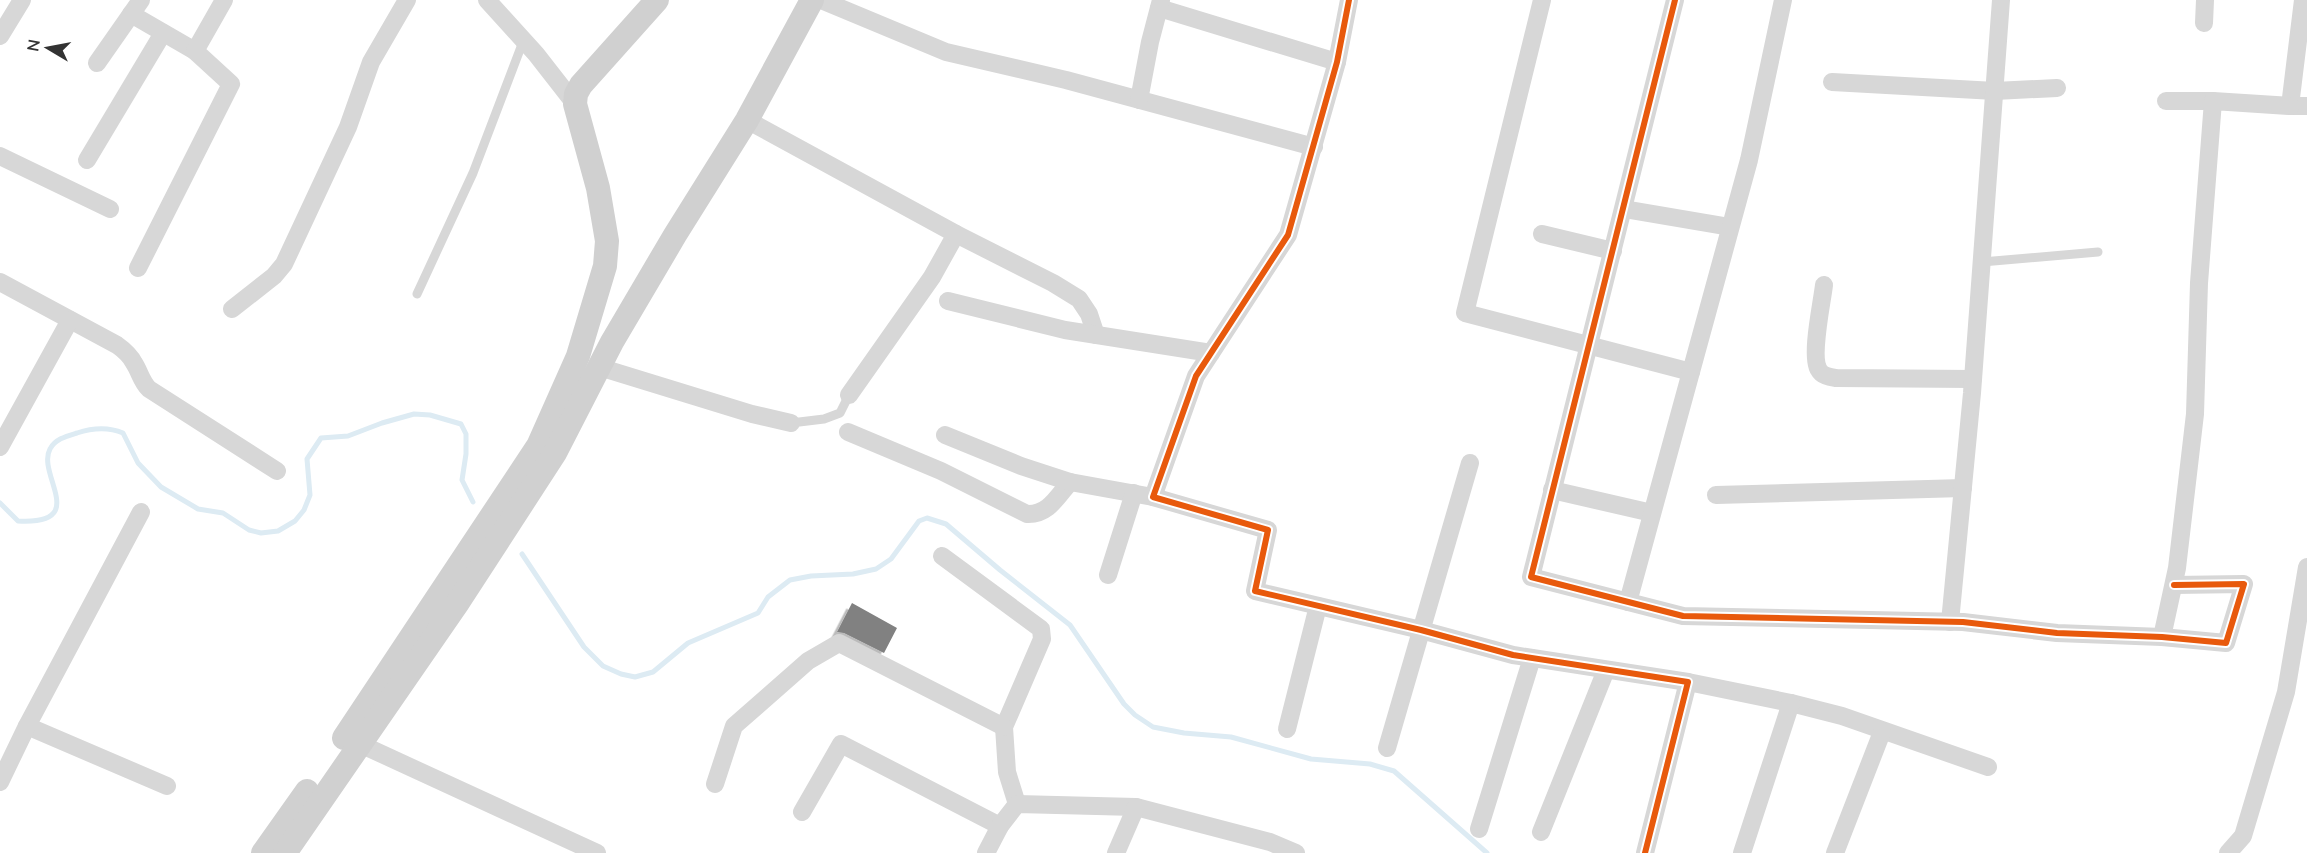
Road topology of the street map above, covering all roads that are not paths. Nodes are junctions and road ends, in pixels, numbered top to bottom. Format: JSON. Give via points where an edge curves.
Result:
{"nodes":[{"id":1,"x":22,"y":0,"type":"edge"},
{"id":2,"x":224,"y":0,"type":"edge"},
{"id":3,"x":407,"y":0,"type":"edge"},
{"id":4,"x":487,"y":0,"type":"edge"},
{"id":5,"x":657,"y":0,"type":"edge"},
{"id":6,"x":812,"y":0,"type":"edge"},
{"id":7,"x":821,"y":0,"type":"edge"},
{"id":8,"x":1349,"y":0,"type":"edge"},
{"id":9,"x":1542,"y":0,"type":"edge"},
{"id":10,"x":1675,"y":0,"type":"edge"},
{"id":11,"x":1784,"y":0,"type":"edge"},
{"id":12,"x":2001,"y":0,"type":"edge"},
{"id":13,"x":2205,"y":0,"type":"edge"},
{"id":14,"x":2303,"y":0,"type":"edge"},
{"id":15,"x":1160,"y":4,"type":"edge"},
{"id":16,"x":136,"y":7,"type":"edge"},
{"id":17,"x":2204,"y":23,"type":"dead end"},
{"id":18,"x":163,"y":33,"type":"junction"},
{"id":19,"x":0,"y":36,"type":"edge"},
{"id":20,"x":524,"y":39,"type":"junction"},
{"id":21,"x":195,"y":51,"type":"junction"},
{"id":22,"x":1337,"y":62,"type":"junction"},
{"id":23,"x":98,"y":63,"type":"dead end"},
{"id":24,"x":1832,"y":82,"type":"dead end"},
{"id":25,"x":2057,"y":88,"type":"dead end"},
{"id":26,"x":1995,"y":91,"type":"junction"},
{"id":27,"x":1139,"y":100,"type":"junction"},
{"id":28,"x":2166,"y":101,"type":"dead end"},
{"id":29,"x":2213,"y":101,"type":"junction"},
{"id":30,"x":575,"y":104,"type":"junction"},
{"id":31,"x":2298,"y":106,"type":"edge"},
{"id":32,"x":747,"y":120,"type":"junction"},
{"id":33,"x":1314,"y":147,"type":"junction"},
{"id":34,"x":0,"y":156,"type":"edge"},
{"id":35,"x":87,"y":160,"type":"dead end"},
{"id":36,"x":110,"y":209,"type":"dead end"},
{"id":37,"x":1624,"y":209,"type":"junction"},
{"id":38,"x":1730,"y":227,"type":"junction"},
{"id":39,"x":956,"y":234,"type":"junction"},
{"id":40,"x":1542,"y":234,"type":"dead end"},
{"id":41,"x":1613,"y":251,"type":"junction"},
{"id":42,"x":2098,"y":252,"type":"dead end"},
{"id":43,"x":1982,"y":262,"type":"junction"},
{"id":44,"x":138,"y":268,"type":"dead end"},
{"id":45,"x":0,"y":282,"type":"edge"},
{"id":46,"x":1824,"y":285,"type":"dead end"},
{"id":47,"x":417,"y":294,"type":"dead end"},
{"id":48,"x":948,"y":302,"type":"dead end"},
{"id":49,"x":232,"y":309,"type":"dead end"},
{"id":50,"x":70,"y":320,"type":"junction"},
{"id":51,"x":1096,"y":335,"type":"junction"},
{"id":52,"x":1588,"y":343,"type":"junction"},
{"id":53,"x":1211,"y":353,"type":"junction"},
{"id":54,"x":599,"y":367,"type":"junction"},
{"id":55,"x":1691,"y":372,"type":"junction"},
{"id":56,"x":1973,"y":379,"type":"junction"},
{"id":57,"x":849,"y":395,"type":"joint"},
{"id":58,"x":790,"y":423,"type":"joint"},
{"id":59,"x":848,"y":432,"type":"dead end"},
{"id":60,"x":945,"y":435,"type":"dead end"},
{"id":61,"x":0,"y":447,"type":"edge"},
{"id":62,"x":1470,"y":463,"type":"dead end"},
{"id":63,"x":277,"y":471,"type":"dead end"},
{"id":64,"x":1070,"y":482,"type":"junction"},
{"id":65,"x":1963,"y":488,"type":"junction"},
{"id":66,"x":1552,"y":490,"type":"junction"},
{"id":67,"x":1134,"y":493,"type":"junction"},
{"id":68,"x":1716,"y":495,"type":"dead end"},
{"id":69,"x":1153,"y":497,"type":"junction"},
{"id":70,"x":141,"y":512,"type":"dead end"},
{"id":71,"x":1652,"y":513,"type":"junction"},
{"id":72,"x":942,"y":556,"type":"dead end"},
{"id":73,"x":2307,"y":567,"type":"edge"},
{"id":74,"x":1108,"y":574,"type":"dead end"},
{"id":75,"x":2174,"y":585,"type":"junction"},
{"id":76,"x":1628,"y":602,"type":"junction"},
{"id":77,"x":1318,"y":606,"type":"junction"},
{"id":78,"x":1950,"y":622,"type":"junction"},
{"id":79,"x":1421,"y":630,"type":"junction"},
{"id":80,"x":2162,"y":637,"type":"junction"},
{"id":81,"x":1532,"y":658,"type":"junction"},
{"id":82,"x":1606,"y":670,"type":"junction"},
{"id":83,"x":1688,"y":682,"type":"junction"},
{"id":84,"x":1791,"y":703,"type":"junction"},
{"id":85,"x":27,"y":726,"type":"junction"},
{"id":86,"x":1004,"y":727,"type":"junction"},
{"id":87,"x":1287,"y":729,"type":"dead end"},
{"id":88,"x":1882,"y":732,"type":"junction"},
{"id":89,"x":360,"y":744,"type":"junction"},
{"id":90,"x":1387,"y":748,"type":"dead end"},
{"id":91,"x":1988,"y":767,"type":"dead end"},
{"id":92,"x":0,"y":782,"type":"edge"},
{"id":93,"x":715,"y":784,"type":"dead end"},
{"id":94,"x":167,"y":786,"type":"dead end"},
{"id":95,"x":1017,"y":804,"type":"junction"},
{"id":96,"x":1136,"y":807,"type":"junction"},
{"id":97,"x":802,"y":812,"type":"dead end"},
{"id":98,"x":1000,"y":826,"type":"junction"},
{"id":99,"x":1479,"y":829,"type":"dead end"},
{"id":100,"x":1541,"y":831,"type":"dead end"},
{"id":101,"x":1267,"y":847,"type":"edge"},
{"id":102,"x":263,"y":853,"type":"edge"},
{"id":103,"x":285,"y":853,"type":"edge"},
{"id":104,"x":597,"y":853,"type":"edge"},
{"id":105,"x":986,"y":853,"type":"edge"},
{"id":106,"x":1116,"y":853,"type":"edge"},
{"id":107,"x":1296,"y":853,"type":"edge"},
{"id":108,"x":1645,"y":853,"type":"edge"},
{"id":109,"x":1742,"y":853,"type":"edge"},
{"id":110,"x":1835,"y":853,"type":"edge"},
{"id":111,"x":2228,"y":853,"type":"edge"}],
"edges":[{"from":1,"to":19,"type":"street"},
{"from":2,"to":21,"type":"street"},
{"from":3,"to":49,"type":"street","via":[[371,62],[348,127],[284,264]]},
{"from":4,"to":20,"type":"street"},
{"from":5,"to":30,"type":"main road","via":[[581,85]]},
{"from":6,"to":32,"type":"main road"},
{"from":7,"to":27,"type":"street","via":[[946,52]]},
{"from":8,"to":22,"type":"street"},
{"from":9,"to":52,"type":"street","via":[[1466,313]]},
{"from":10,"to":37,"type":"street"},
{"from":11,"to":38,"type":"street"},
{"from":12,"to":26,"type":"street"},
{"from":13,"to":17,"type":"street"},
{"from":14,"to":31,"type":"street"},
{"from":15,"to":22,"type":"street"},
{"from":15,"to":27,"type":"street"},
{"from":16,"to":18,"type":"street"},
{"from":16,"to":23,"type":"street"},
{"from":18,"to":21,"type":"street"},
{"from":18,"to":35,"type":"street"},
{"from":20,"to":30,"type":"street"},
{"from":20,"to":47,"type":"lane","via":[[473,173]]},
{"from":21,"to":44,"type":"street","via":[[231,84]]},
{"from":22,"to":33,"type":"street"},
{"from":24,"to":26,"type":"street"},
{"from":25,"to":26,"type":"street"},
{"from":26,"to":43,"type":"street"},
{"from":27,"to":33,"type":"street"},
{"from":28,"to":29,"type":"street"},
{"from":29,"to":31,"type":"street"},
{"from":29,"to":75,"type":"street","via":[[2199,283],[2195,414]]},
{"from":30,"to":102,"type":"main road","via":[[598,189],[607,241],[605,266],[578,356],[538,446],[329,761]]},
{"from":32,"to":39,"type":"street"},
{"from":32,"to":54,"type":"main road"},
{"from":33,"to":53,"type":"street","via":[[1288,235]]},
{"from":34,"to":36,"type":"street"},
{"from":37,"to":38,"type":"street"},
{"from":37,"to":41,"type":"street"},
{"from":38,"to":55,"type":"street"},
{"from":39,"to":51,"type":"street","via":[[1079,299]]},
{"from":39,"to":57,"type":"street","via":[[932,277]]},
{"from":40,"to":41,"type":"street"},
{"from":41,"to":52,"type":"street"},
{"from":42,"to":43,"type":"lane"},
{"from":43,"to":56,"type":"street"},
{"from":45,"to":50,"type":"street"},
{"from":46,"to":56,"type":"street","via":[[1815,357],[1818,370],[1824,375]]},
{"from":48,"to":51,"type":"street"},
{"from":50,"to":61,"type":"street"},
{"from":50,"to":63,"type":"street","via":[[128,354],[143,383],[157,395]]},
{"from":51,"to":53,"type":"street"},
{"from":52,"to":55,"type":"street"},
{"from":52,"to":66,"type":"street"},
{"from":53,"to":69,"type":"street","via":[[1196,376]]},
{"from":54,"to":58,"type":"street"},
{"from":54,"to":89,"type":"main road","via":[[555,453]]},
{"from":55,"to":71,"type":"street"},
{"from":56,"to":65,"type":"street"},
{"from":57,"to":58,"type":"lane","via":[[840,413]]},
{"from":59,"to":64,"type":"street","via":[[941,471],[1027,514],[1047,510]]},
{"from":60,"to":64,"type":"street"},
{"from":62,"to":79,"type":"street"},
{"from":64,"to":67,"type":"street"},
{"from":65,"to":68,"type":"street"},
{"from":65,"to":78,"type":"street"},
{"from":66,"to":71,"type":"street"},
{"from":66,"to":76,"type":"street","via":[[1531,577]]},
{"from":67,"to":69,"type":"street"},
{"from":67,"to":74,"type":"street"},
{"from":69,"to":77,"type":"street","via":[[1268,530],[1255,591]]},
{"from":70,"to":85,"type":"street"},
{"from":71,"to":76,"type":"street"},
{"from":72,"to":86,"type":"street","via":[[1041,629],[1042,639]]},
{"from":73,"to":111,"type":"street","via":[[2286,692],[2243,836]]},
{"from":75,"to":80,"type":"street"},
{"from":75,"to":80,"type":"street","via":[[2244,584],[2226,643]]},
{"from":76,"to":78,"type":"street","via":[[1683,616]]},
{"from":77,"to":79,"type":"street"},
{"from":77,"to":87,"type":"street"},
{"from":78,"to":80,"type":"street","via":[[2057,633]]},
{"from":79,"to":81,"type":"street"},
{"from":79,"to":90,"type":"street"},
{"from":81,"to":82,"type":"street"},
{"from":81,"to":99,"type":"street"},
{"from":82,"to":83,"type":"street"},
{"from":82,"to":100,"type":"street"},
{"from":83,"to":84,"type":"street"},
{"from":83,"to":108,"type":"street"},
{"from":84,"to":88,"type":"street"},
{"from":84,"to":109,"type":"street"},
{"from":85,"to":92,"type":"street"},
{"from":85,"to":94,"type":"street"},
{"from":86,"to":93,"type":"street","via":[[838,643],[808,661],[734,726]]},
{"from":86,"to":95,"type":"street","via":[[1007,772]]},
{"from":88,"to":91,"type":"street"},
{"from":88,"to":110,"type":"street"},
{"from":89,"to":103,"type":"main road"},
{"from":89,"to":104,"type":"street"},
{"from":95,"to":96,"type":"street"},
{"from":95,"to":98,"type":"street"},
{"from":96,"to":101,"type":"street"},
{"from":96,"to":106,"type":"street"},
{"from":97,"to":98,"type":"street","via":[[841,744]]},
{"from":98,"to":105,"type":"street"},
{"from":101,"to":107,"type":"street"}]}
